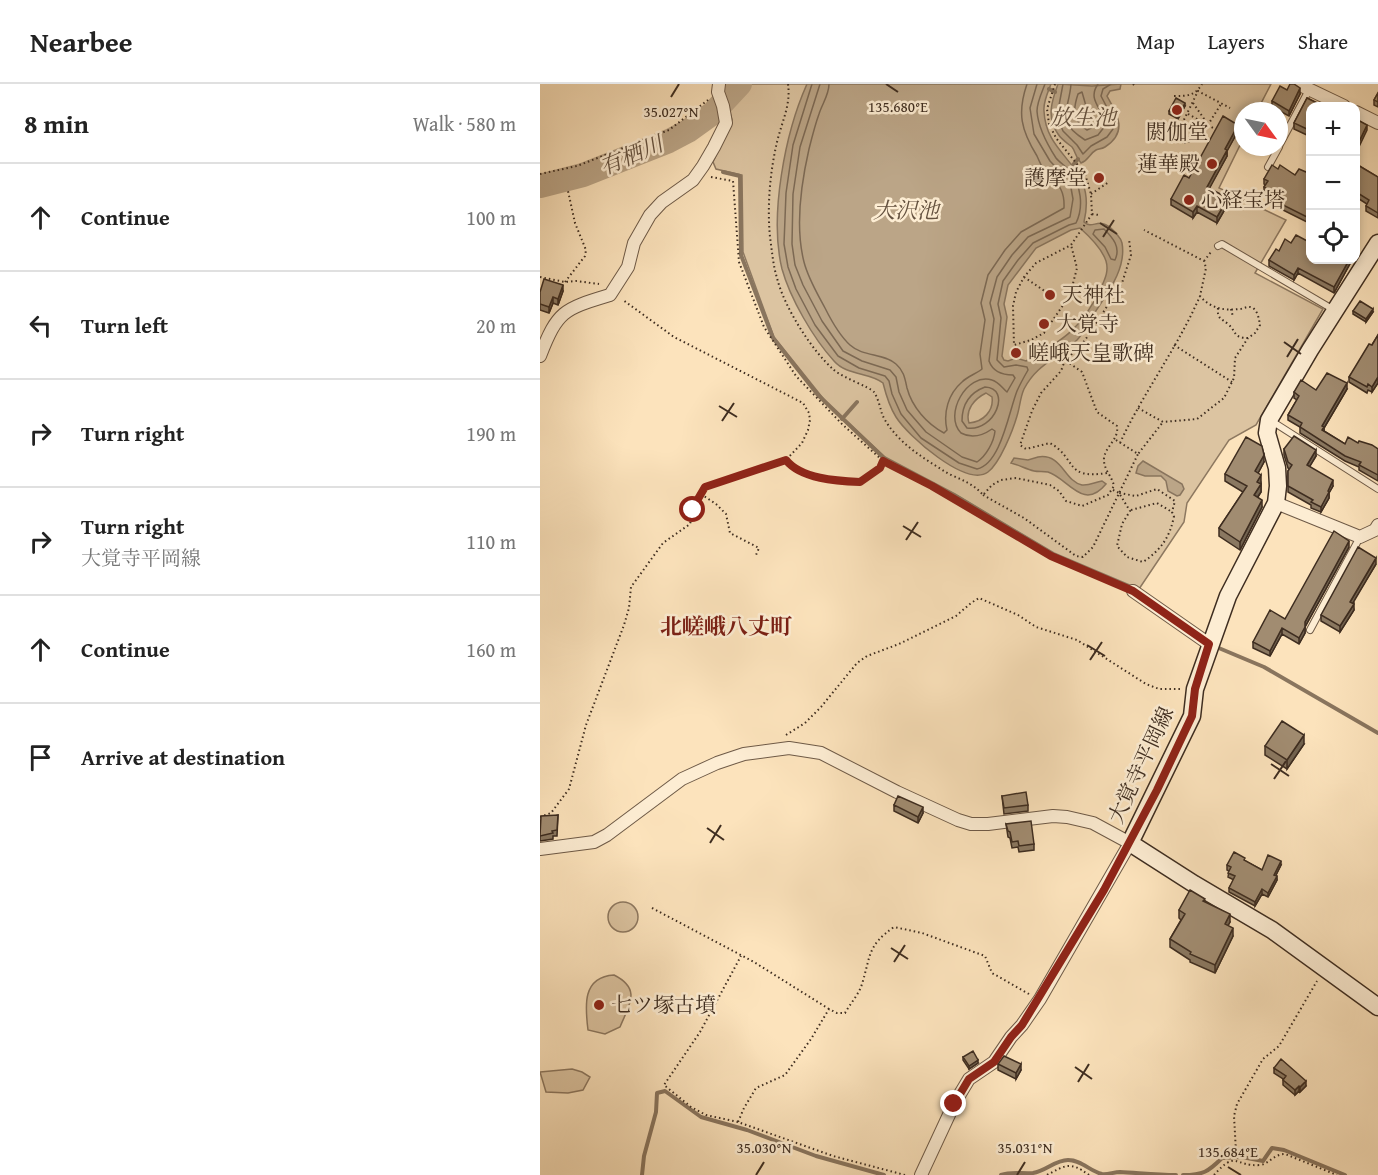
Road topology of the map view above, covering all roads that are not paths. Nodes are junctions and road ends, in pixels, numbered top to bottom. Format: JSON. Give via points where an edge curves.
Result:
{"nodes":[{"id":1,"x":1304,"y":87,"type":"edge"},
{"id":2,"x":718,"y":90,"type":"edge"},
{"id":3,"x":1336,"y":102,"type":"edge"},
{"id":4,"x":1360,"y":114,"type":"edge"},
{"id":5,"x":1378,"y":123,"type":"edge"},
{"id":6,"x":1288,"y":125,"type":"edge"},
{"id":7,"x":1274,"y":156,"type":"edge"},
{"id":8,"x":1268,"y":166,"type":"edge"},
{"id":9,"x":1378,"y":243,"type":"edge"},
{"id":10,"x":1218,"y":246,"type":"dead end"},
{"id":11,"x":1335,"y":311,"type":"junction"},
{"id":12,"x":540,"y":356,"type":"edge"},
{"id":13,"x":1269,"y":420,"type":"junction"},
{"id":14,"x":1378,"y":489,"type":"edge"},
{"id":15,"x":1276,"y":503,"type":"junction"},
{"id":16,"x":1378,"y":525,"type":"edge"},
{"id":17,"x":1360,"y":537,"type":"junction"},
{"id":18,"x":1133,"y":591,"type":"road end"},
{"id":19,"x":1310,"y":630,"type":"dead end"},
{"id":20,"x":1209,"y":644,"type":"junction"},
{"id":21,"x":1130,"y":843,"type":"junction"},
{"id":22,"x":540,"y":849,"type":"edge"},
{"id":23,"x":1378,"y":1007,"type":"edge"},
{"id":24,"x":921,"y":1175,"type":"edge"}],
"edges":[{"from":1,"to":3,"type":"street"},
{"from":1,"to":6,"type":"lane"},
{"from":2,"to":12,"type":"street","via":[[726,123],[703,166],[693,180],[650,215],[634,243],[628,267],[610,295],[559,317]]},
{"from":4,"to":5,"type":"street"},
{"from":7,"to":8,"type":"lane"},
{"from":9,"to":11,"type":"main road"},
{"from":10,"to":11,"type":"lane","via":[[1222,244]]},
{"from":11,"to":13,"type":"main road"},
{"from":13,"to":14,"type":"lane"},
{"from":13,"to":15,"type":"main road","name":"大覚寺平岡線","via":[[1267,433],[1277,468]]},
{"from":15,"to":17,"type":"street"},
{"from":15,"to":20,"type":"main road","name":"大覚寺平岡線","via":[[1228,596]]},
{"from":16,"to":17,"type":"street"},
{"from":17,"to":19,"type":"lane"},
{"from":18,"to":20,"type":"street"},
{"from":20,"to":21,"type":"main road","name":"大覚寺平岡線","via":[[1195,689],[1192,716]]},
{"from":21,"to":22,"type":"street","via":[[1093,823],[1066,817],[971,824],[821,753],[789,748],[744,754],[682,778],[594,842]]},
{"from":21,"to":23,"type":"main road","name":"大覚寺平岡線","via":[[1272,930]]},
{"from":21,"to":24,"type":"street","via":[[1040,999],[994,1062],[969,1079]]}]}
